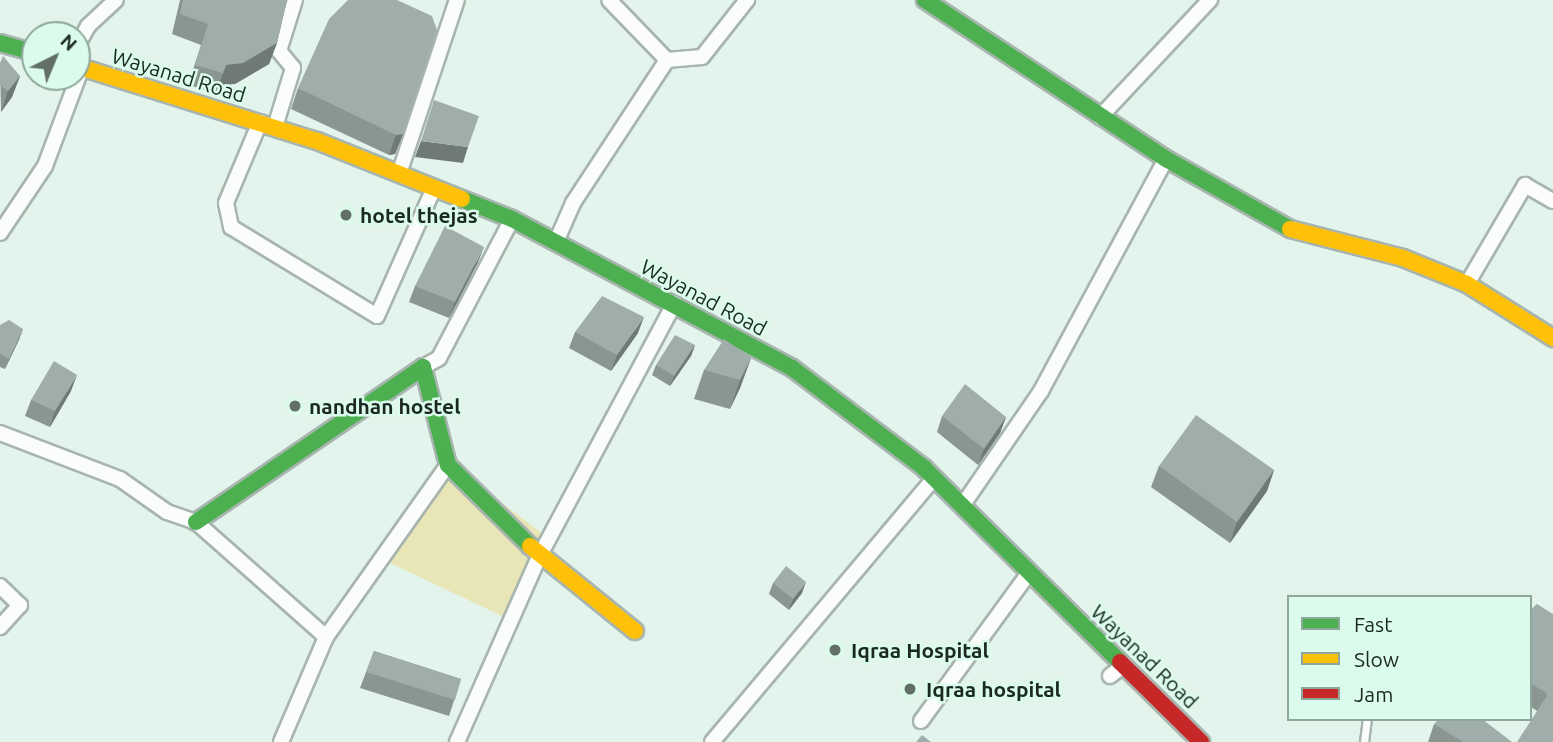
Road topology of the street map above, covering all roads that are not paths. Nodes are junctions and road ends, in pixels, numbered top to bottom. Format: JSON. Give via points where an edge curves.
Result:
{"nodes":[{"id":1,"x":116,"y":0,"type":"edge"},
{"id":2,"x":295,"y":0,"type":"edge"},
{"id":3,"x":457,"y":0,"type":"edge"},
{"id":4,"x":609,"y":0,"type":"edge"},
{"id":5,"x":747,"y":0,"type":"edge"},
{"id":6,"x":926,"y":0,"type":"edge"},
{"id":7,"x":1210,"y":0,"type":"edge"},
{"id":8,"x":91,"y":23,"type":"edge"},
{"id":9,"x":0,"y":43,"type":"edge"},
{"id":10,"x":21,"y":49,"type":"edge"},
{"id":11,"x":667,"y":60,"type":"junction"},
{"id":12,"x":91,"y":71,"type":"edge"},
{"id":13,"x":71,"y":91,"type":"edge"},
{"id":14,"x":1100,"y":117,"type":"junction"},
{"id":15,"x":267,"y":124,"type":"junction"},
{"id":16,"x":1166,"y":159,"type":"junction"},
{"id":17,"x":399,"y":174,"type":"junction"},
{"id":18,"x":434,"y":188,"type":"junction"},
{"id":19,"x":1553,"y":201,"type":"edge"},
{"id":20,"x":512,"y":219,"type":"junction"},
{"id":21,"x":0,"y":233,"type":"edge"},
{"id":22,"x":556,"y":242,"type":"junction"},
{"id":23,"x":1467,"y":284,"type":"junction"},
{"id":24,"x":674,"y":304,"type":"junction"},
{"id":25,"x":1553,"y":338,"type":"edge"},
{"id":26,"x":423,"y":367,"type":"junction"},
{"id":27,"x":0,"y":433,"type":"edge"},
{"id":28,"x":448,"y":465,"type":"junction"},
{"id":29,"x":934,"y":478,"type":"junction"},
{"id":30,"x":962,"y":506,"type":"junction"},
{"id":31,"x":196,"y":522,"type":"junction"},
{"id":32,"x":540,"y":555,"type":"junction"},
{"id":33,"x":1029,"y":573,"type":"junction"},
{"id":34,"x":0,"y":586,"type":"edge"},
{"id":35,"x":0,"y":627,"type":"edge"},
{"id":36,"x":635,"y":631,"type":"dead end"},
{"id":37,"x":326,"y":637,"type":"junction"},
{"id":38,"x":1124,"y":665,"type":"junction"},
{"id":39,"x":1110,"y":676,"type":"dead end"},
{"id":40,"x":1367,"y":721,"type":"edge"},
{"id":41,"x":921,"y":722,"type":"dead end"},
{"id":42,"x":281,"y":742,"type":"edge"},
{"id":43,"x":457,"y":742,"type":"edge"},
{"id":44,"x":712,"y":742,"type":"edge"},
{"id":45,"x":1201,"y":742,"type":"edge"},
{"id":46,"x":1364,"y":742,"type":"edge"}],
"edges":[{"from":1,"to":8,"type":"street"},
{"from":2,"to":15,"type":"street","via":[[279,51],[293,68]]},
{"from":3,"to":17,"type":"street"},
{"from":4,"to":11,"type":"street"},
{"from":5,"to":11,"type":"street","via":[[702,57]]},
{"from":6,"to":14,"type":"main road"},
{"from":7,"to":14,"type":"street"},
{"from":9,"to":10,"type":"main road"},
{"from":11,"to":22,"type":"street","via":[[573,203]]},
{"from":12,"to":15,"type":"main road","name":"Wayanad Road"},
{"from":13,"to":21,"type":"street","via":[[46,166]]},
{"from":14,"to":16,"type":"main road"},
{"from":15,"to":17,"type":"main road","name":"Wayanad Road"},
{"from":15,"to":18,"type":"street","via":[[226,203],[231,227],[377,316]]},
{"from":16,"to":23,"type":"main road","via":[[1291,230],[1403,258]]},
{"from":16,"to":30,"type":"street","via":[[1041,391]]},
{"from":17,"to":18,"type":"main road","name":"Wayanad Road"},
{"from":18,"to":20,"type":"main road","name":"Wayanad Road"},
{"from":19,"to":23,"type":"street","via":[[1525,185]]},
{"from":20,"to":22,"type":"main road","name":"Wayanad Road"},
{"from":20,"to":26,"type":"street","via":[[439,358]]},
{"from":22,"to":24,"type":"main road","name":"Wayanad Road"},
{"from":23,"to":25,"type":"main road"},
{"from":24,"to":29,"type":"main road","name":"Wayanad Road","via":[[792,368]]},
{"from":24,"to":32,"type":"street"},
{"from":26,"to":28,"type":"main road"},
{"from":26,"to":31,"type":"main road"},
{"from":27,"to":31,"type":"street","via":[[120,479],[167,512]]},
{"from":28,"to":32,"type":"main road"},
{"from":28,"to":37,"type":"street"},
{"from":29,"to":30,"type":"main road","name":"Wayanad Road"},
{"from":29,"to":44,"type":"street"},
{"from":30,"to":33,"type":"main road","name":"Wayanad Road"},
{"from":31,"to":37,"type":"street"},
{"from":32,"to":36,"type":"main road"},
{"from":32,"to":43,"type":"street"},
{"from":33,"to":38,"type":"main road","name":"Wayanad Road"},
{"from":33,"to":41,"type":"street"},
{"from":34,"to":35,"type":"street","via":[[20,605]]},
{"from":37,"to":42,"type":"street"},
{"from":38,"to":39,"type":"street"},
{"from":38,"to":45,"type":"main road","name":"Wayanad Road"},
{"from":40,"to":46,"type":"lane"}]}
